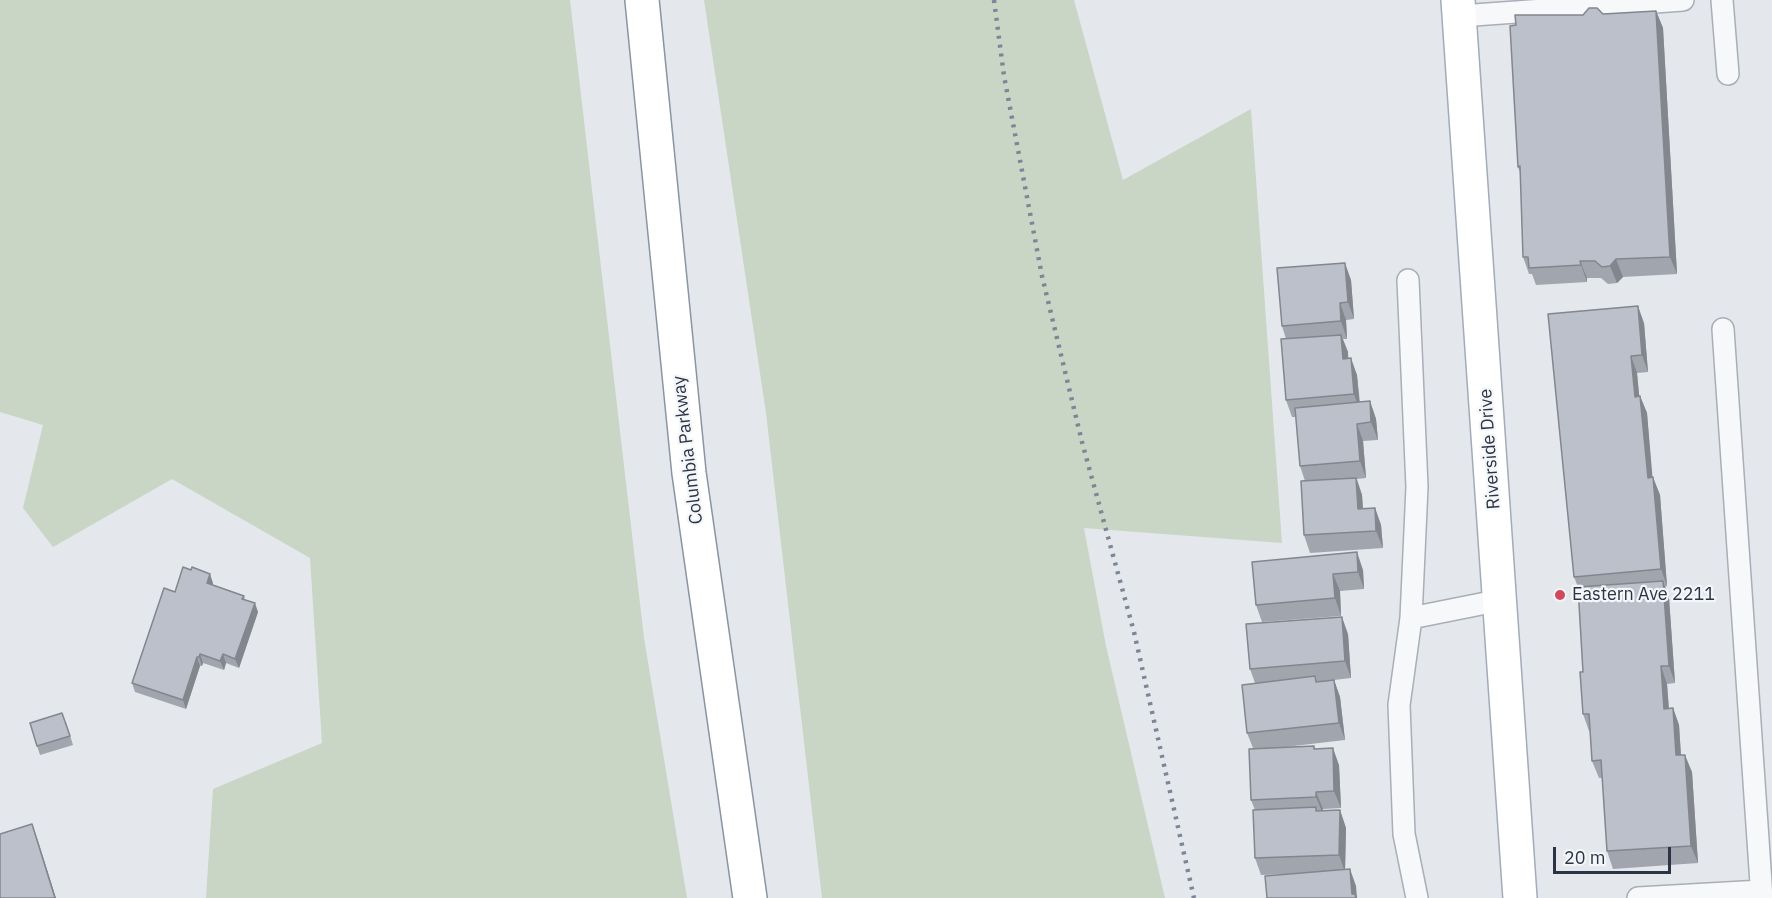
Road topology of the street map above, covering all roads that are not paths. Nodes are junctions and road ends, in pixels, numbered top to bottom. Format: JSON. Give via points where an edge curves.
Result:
{"nodes":[{"id":1,"x":642,"y":0,"type":"edge"},
{"id":2,"x":1683,"y":0,"type":"edge"},
{"id":3,"x":1722,"y":0,"type":"edge"},
{"id":4,"x":1459,"y":8,"type":"edge"},
{"id":5,"x":1728,"y":74,"type":"dead end"},
{"id":6,"x":1408,"y":280,"type":"dead end"},
{"id":7,"x":1723,"y":329,"type":"dead end"},
{"id":8,"x":1501,"y":600,"type":"junction"},
{"id":9,"x":1411,"y":618,"type":"junction"},
{"id":10,"x":1761,"y":894,"type":"edge"},
{"id":11,"x":750,"y":898,"type":"edge"},
{"id":12,"x":1417,"y":898,"type":"edge"},
{"id":13,"x":1520,"y":898,"type":"edge"},
{"id":14,"x":1638,"y":898,"type":"edge"}],
"edges":[{"from":1,"to":11,"type":"main road","name":"Columbia Parkway","via":[[689,472]]},
{"from":2,"to":4,"type":"lane"},
{"from":3,"to":5,"type":"lane"},
{"from":4,"to":8,"type":"main road","name":"Riverside Drive"},
{"from":6,"to":9,"type":"lane","via":[[1416,487]]},
{"from":7,"to":10,"type":"lane"},
{"from":8,"to":9,"type":"lane"},
{"from":8,"to":13,"type":"main road","name":"Riverside Drive"},
{"from":9,"to":12,"type":"lane","via":[[1400,705],[1404,834]]},
{"from":10,"to":14,"type":"lane"}]}
